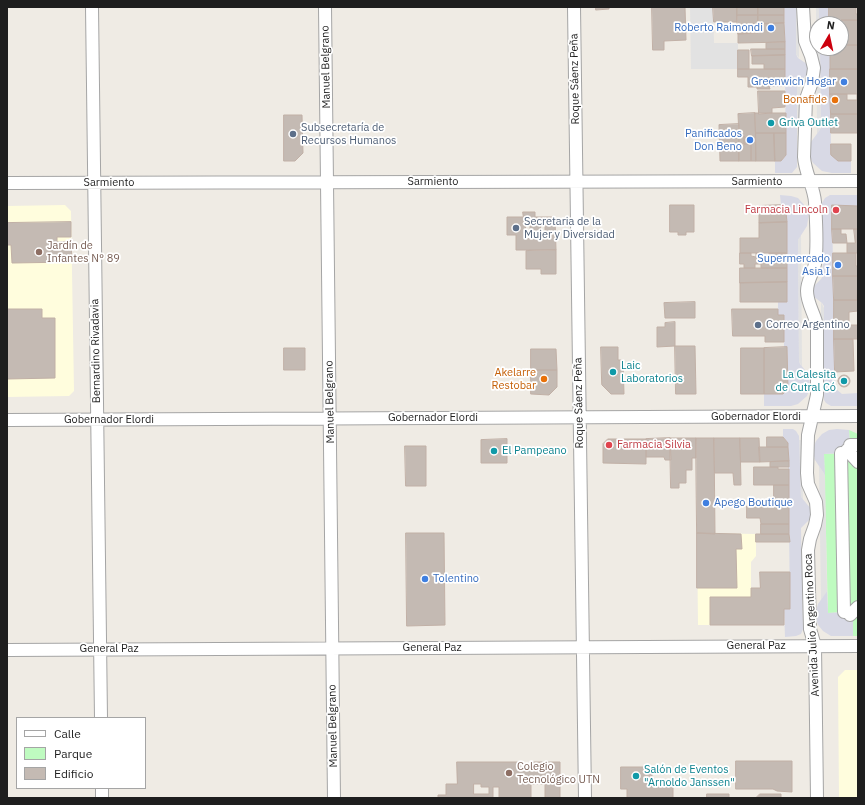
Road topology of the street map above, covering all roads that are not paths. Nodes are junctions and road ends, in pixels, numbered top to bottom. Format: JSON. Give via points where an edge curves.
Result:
{"nodes":[{"id":1,"x":92,"y":7,"type":"edge"},
{"id":2,"x":325,"y":7,"type":"edge"},
{"id":3,"x":574,"y":7,"type":"edge"},
{"id":4,"x":803,"y":7,"type":"edge"},
{"id":5,"x":858,"y":181,"type":"edge"},
{"id":6,"x":327,"y":182,"type":"junction"},
{"id":7,"x":577,"y":182,"type":"junction"},
{"id":8,"x":810,"y":182,"type":"junction"},
{"id":9,"x":7,"y":183,"type":"edge"},
{"id":10,"x":94,"y":183,"type":"junction"},
{"id":11,"x":858,"y":416,"type":"edge"},
{"id":12,"x":812,"y":417,"type":"junction"},
{"id":13,"x":580,"y":418,"type":"junction"},
{"id":14,"x":330,"y":419,"type":"junction"},
{"id":15,"x":7,"y":420,"type":"edge"},
{"id":16,"x":97,"y":420,"type":"junction"},
{"id":17,"x":849,"y":448,"type":"edge"},
{"id":18,"x":858,"y":462,"type":"edge"},
{"id":19,"x":853,"y":615,"type":"edge"},
{"id":20,"x":815,"y":646,"type":"junction"},
{"id":21,"x":858,"y":646,"type":"edge"},
{"id":22,"x":583,"y":647,"type":"junction"},
{"id":23,"x":332,"y":648,"type":"junction"},
{"id":24,"x":100,"y":649,"type":"junction"},
{"id":25,"x":7,"y":650,"type":"edge"},
{"id":26,"x":101,"y":717,"type":"edge"},
{"id":27,"x":334,"y":798,"type":"edge"},
{"id":28,"x":585,"y":798,"type":"edge"},
{"id":29,"x":817,"y":798,"type":"edge"}],
"edges":[{"from":1,"to":10,"type":"street","name":"Bernardino Rivadavia"},
{"from":2,"to":6,"type":"street","name":"Manuel Belgrano"},
{"from":3,"to":7,"type":"street","name":"Roque Sáenz Peña"},
{"from":4,"to":8,"type":"street","name":"Avenida Julio Argentino Roca","via":[[805,41],[814,68],[805,107],[804,157]]},
{"from":5,"to":8,"type":"street","name":"Sarmiento"},
{"from":6,"to":7,"type":"street","name":"Sarmiento"},
{"from":6,"to":10,"type":"street","name":"Sarmiento"},
{"from":6,"to":14,"type":"street","name":"Manuel Belgrano"},
{"from":7,"to":8,"type":"street","name":"Sarmiento"},
{"from":7,"to":13,"type":"street","name":"Roque Sáenz Peña"},
{"from":8,"to":12,"type":"street","name":"Avenida Julio Argentino Roca","via":[[815,202],[816,252],[807,291],[817,330],[817,394]]},
{"from":9,"to":10,"type":"street","name":"Sarmiento"},
{"from":10,"to":16,"type":"street","name":"Bernardino Rivadavia"},
{"from":11,"to":12,"type":"street","name":"Gobernador Elordi"},
{"from":12,"to":13,"type":"street","name":"Gobernador Elordi"},
{"from":12,"to":20,"type":"street","name":"Avenida Julio Argentino Roca","via":[[808,435],[807,473],[817,511],[808,550],[810,629]]},
{"from":13,"to":14,"type":"street","name":"Gobernador Elordi"},
{"from":13,"to":22,"type":"street","name":"Roque Sáenz Peña"},
{"from":14,"to":16,"type":"street","name":"Gobernador Elordi"},
{"from":14,"to":23,"type":"street","name":"Manuel Belgrano"},
{"from":15,"to":16,"type":"street","name":"Gobernador Elordi"},
{"from":16,"to":24,"type":"street","name":"Bernardino Rivadavia"},
{"from":17,"to":18,"type":"street"},
{"from":17,"to":19,"type":"street"},
{"from":20,"to":21,"type":"street","name":"General Paz"},
{"from":20,"to":22,"type":"street","name":"General Paz"},
{"from":20,"to":29,"type":"street","name":"Avenida Julio Argentino Roca"},
{"from":22,"to":23,"type":"street","name":"General Paz"},
{"from":22,"to":28,"type":"street","name":"Roque Sáenz Peña"},
{"from":23,"to":24,"type":"street","name":"General Paz"},
{"from":23,"to":27,"type":"street","name":"Manuel Belgrano"},
{"from":24,"to":25,"type":"street","name":"General Paz"},
{"from":24,"to":26,"type":"street","name":"Bernardino Rivadavia"}]}
